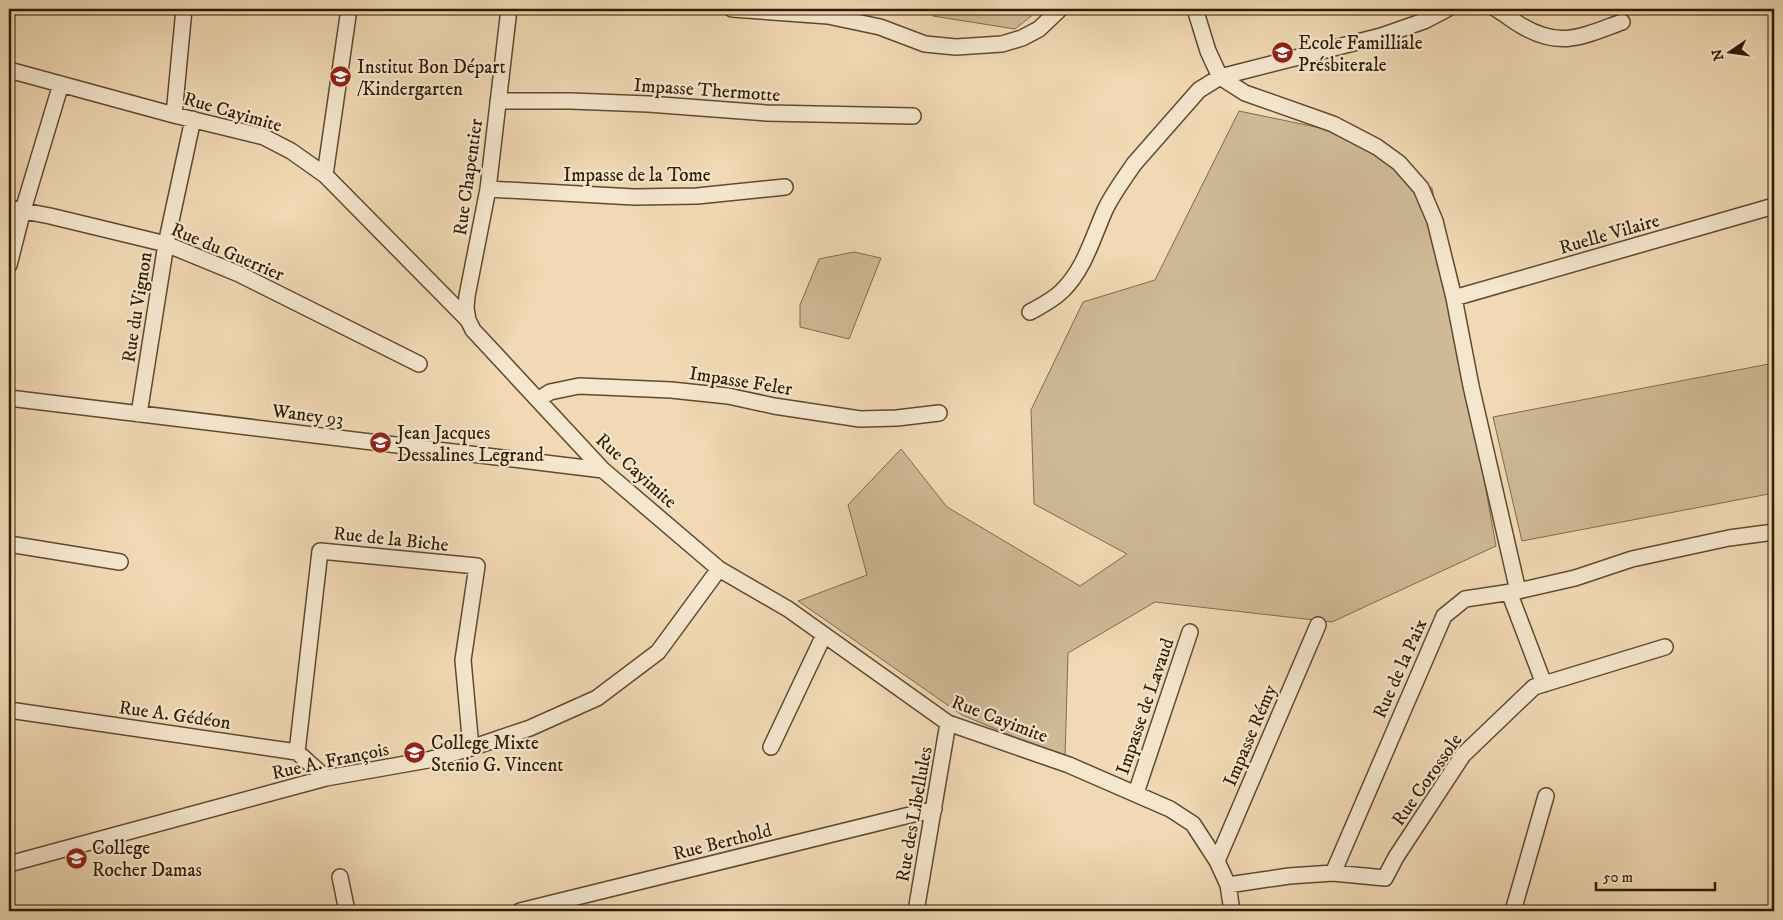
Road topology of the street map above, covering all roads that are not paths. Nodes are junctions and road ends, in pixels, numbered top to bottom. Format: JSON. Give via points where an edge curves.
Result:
{"nodes":[{"id":1,"x":184,"y":9,"type":"edge"},
{"id":2,"x":349,"y":9,"type":"edge"},
{"id":3,"x":509,"y":9,"type":"edge"},
{"id":4,"x":732,"y":9,"type":"edge"},
{"id":5,"x":1060,"y":9,"type":"edge"},
{"id":6,"x":1195,"y":9,"type":"edge"},
{"id":7,"x":1447,"y":9,"type":"edge"},
{"id":8,"x":1496,"y":9,"type":"edge"},
{"id":9,"x":855,"y":15,"type":"edge"},
{"id":10,"x":1622,"y":22,"type":"dead end"},
{"id":11,"x":9,"y":70,"type":"edge"},
{"id":12,"x":1220,"y":77,"type":"junction"},
{"id":13,"x":61,"y":84,"type":"junction"},
{"id":14,"x":498,"y":100,"type":"junction"},
{"id":15,"x":174,"y":115,"type":"junction"},
{"id":16,"x":913,"y":116,"type":"dead end"},
{"id":17,"x":193,"y":120,"type":"junction"},
{"id":18,"x":325,"y":174,"type":"junction"},
{"id":19,"x":785,"y":187,"type":"dead end"},
{"id":20,"x":488,"y":189,"type":"junction"},
{"id":21,"x":1774,"y":206,"type":"edge"},
{"id":22,"x":16,"y":209,"type":"edge"},
{"id":23,"x":166,"y":244,"type":"junction"},
{"id":24,"x":9,"y":265,"type":"edge"},
{"id":25,"x":1454,"y":298,"type":"junction"},
{"id":26,"x":1030,"y":312,"type":"dead end"},
{"id":27,"x":468,"y":320,"type":"junction"},
{"id":28,"x":419,"y":364,"type":"dead end"},
{"id":29,"x":9,"y":398,"type":"edge"},
{"id":30,"x":538,"y":399,"type":"junction"},
{"id":31,"x":938,"y":413,"type":"dead end"},
{"id":32,"x":140,"y":414,"type":"junction"},
{"id":33,"x":603,"y":470,"type":"junction"},
{"id":34,"x":1774,"y":532,"type":"edge"},
{"id":35,"x":9,"y":544,"type":"edge"},
{"id":36,"x":120,"y":562,"type":"dead end"},
{"id":37,"x":719,"y":569,"type":"junction"},
{"id":38,"x":1513,"y":592,"type":"junction"},
{"id":39,"x":1318,"y":625,"type":"dead end"},
{"id":40,"x":1190,"y":632,"type":"dead end"},
{"id":41,"x":824,"y":635,"type":"junction"},
{"id":42,"x":1665,"y":647,"type":"dead end"},
{"id":43,"x":1544,"y":684,"type":"junction"},
{"id":44,"x":9,"y":710,"type":"edge"},
{"id":45,"x":948,"y":723,"type":"junction"},
{"id":46,"x":772,"y":747,"type":"dead end"},
{"id":47,"x":471,"y":748,"type":"junction"},
{"id":48,"x":297,"y":752,"type":"junction"},
{"id":49,"x":326,"y":778,"type":"junction"},
{"id":50,"x":1136,"y":793,"type":"junction"},
{"id":51,"x":1546,"y":796,"type":"dead end"},
{"id":52,"x":934,"y":809,"type":"junction"},
{"id":53,"x":1217,"y":861,"type":"junction"},
{"id":54,"x":9,"y":864,"type":"edge"},
{"id":55,"x":1333,"y":874,"type":"junction"},
{"id":56,"x":340,"y":877,"type":"dead end"},
{"id":57,"x":1228,"y":885,"type":"junction"},
{"id":58,"x":346,"y":911,"type":"edge"},
{"id":59,"x":520,"y":911,"type":"edge"},
{"id":60,"x":916,"y":911,"type":"edge"},
{"id":61,"x":1232,"y":911,"type":"edge"},
{"id":62,"x":1513,"y":911,"type":"edge"}],
"edges":[{"from":1,"to":15,"type":"street"},
{"from":2,"to":18,"type":"street"},
{"from":3,"to":14,"type":"street","name":"Rue Chapentier"},
{"from":4,"to":9,"type":"street"},
{"from":5,"to":9,"type":"street","via":[[1039,29],[1022,38],[1002,44],[956,46],[925,44]]},
{"from":6,"to":12,"type":"street"},
{"from":7,"to":12,"type":"street","via":[[1381,36]]},
{"from":8,"to":10,"type":"street","via":[[1521,26],[1551,39],[1567,40]]},
{"from":11,"to":13,"type":"street","name":"Rue Cayimite"},
{"from":12,"to":25,"type":"street","via":[[1245,93],[1333,124],[1377,147],[1399,163],[1421,188],[1435,221]]},
{"from":12,"to":26,"type":"street","via":[[1199,90],[1130,170],[1106,208],[1071,282],[1051,300]]},
{"from":13,"to":15,"type":"street","name":"Rue Cayimite"},
{"from":13,"to":22,"type":"street"},
{"from":14,"to":16,"type":"street","name":"Impasse Thermotte","via":[[638,104],[766,114]]},
{"from":14,"to":20,"type":"street","name":"Rue Chapentier"},
{"from":15,"to":17,"type":"street","name":"Rue Cayimite"},
{"from":17,"to":18,"type":"street","name":"Rue Cayimite","via":[[264,137],[291,150]]},
{"from":17,"to":23,"type":"street","name":"Rue du Vignon"},
{"from":18,"to":27,"type":"street","name":"Rue Cayimite"},
{"from":19,"to":20,"type":"street","name":"Impasse de la Tome","via":[[697,196],[634,197]]},
{"from":20,"to":27,"type":"street","name":"Rue Chapentier","via":[[467,296]]},
{"from":21,"to":25,"type":"street","name":"Ruelle Vilaire"},
{"from":22,"to":23,"type":"street","name":"Rue du Guerrier"},
{"from":22,"to":24,"type":"street"},
{"from":23,"to":28,"type":"street","name":"Rue du Guerrier","via":[[239,274]]},
{"from":23,"to":32,"type":"street","name":"Rue du Vignon"},
{"from":25,"to":38,"type":"street"},
{"from":27,"to":30,"type":"street","name":"Rue Cayimite","via":[[473,330]]},
{"from":29,"to":32,"type":"street","name":"Waney 93"},
{"from":30,"to":31,"type":"street","name":"Impasse Feler","via":[[550,392],[579,386],[728,396],[860,419]]},
{"from":30,"to":33,"type":"street","name":"Rue Cayimite"},
{"from":32,"to":33,"type":"street","name":"Waney 93"},
{"from":33,"to":37,"type":"street","name":"Rue Cayimite"},
{"from":34,"to":38,"type":"street","name":"Rue de la Paix","via":[[1729,538],[1632,559],[1575,578]]},
{"from":35,"to":36,"type":"street"},
{"from":37,"to":41,"type":"street","name":"Rue Cayimite","via":[[788,609]]},
{"from":37,"to":47,"type":"street","name":"Rue A. François","via":[[658,652],[597,698],[530,728]]},
{"from":38,"to":43,"type":"street"},
{"from":38,"to":55,"type":"street","name":"Rue de la Paix","via":[[1465,599],[1444,616]]},
{"from":39,"to":53,"type":"street","name":"Impasse Rémy"},
{"from":40,"to":50,"type":"street","name":"Impasse de Lavaud"},
{"from":41,"to":45,"type":"street","name":"Rue Cayimite"},
{"from":41,"to":46,"type":"street"},
{"from":42,"to":43,"type":"street","name":"Rue Corossole"},
{"from":43,"to":55,"type":"street","name":"Rue Corossole","via":[[1534,687],[1463,755],[1385,878]]},
{"from":44,"to":48,"type":"street","name":"Rue A. Gédéon"},
{"from":45,"to":50,"type":"street","name":"Rue Cayimite","via":[[1069,764]]},
{"from":45,"to":52,"type":"street","name":"Rue des Libellules"},
{"from":47,"to":48,"type":"street","name":"Rue de la Biche","via":[[463,660],[477,566],[320,551]]},
{"from":47,"to":49,"type":"street","name":"Rue A. François","via":[[428,760]]},
{"from":48,"to":49,"type":"street"},
{"from":49,"to":54,"type":"street","name":"Rue A. François"},
{"from":50,"to":53,"type":"street","name":"Rue Cayimite","via":[[1193,824]]},
{"from":51,"to":62,"type":"street"},
{"from":52,"to":59,"type":"street","name":"Rue Berthold"},
{"from":52,"to":60,"type":"street","name":"Rue des Libellules"},
{"from":53,"to":57,"type":"street","name":"Rue Cayimite"},
{"from":55,"to":57,"type":"street","via":[[1289,876]]},
{"from":56,"to":58,"type":"street"},
{"from":57,"to":61,"type":"street","name":"Rue Cayimite"}]}
